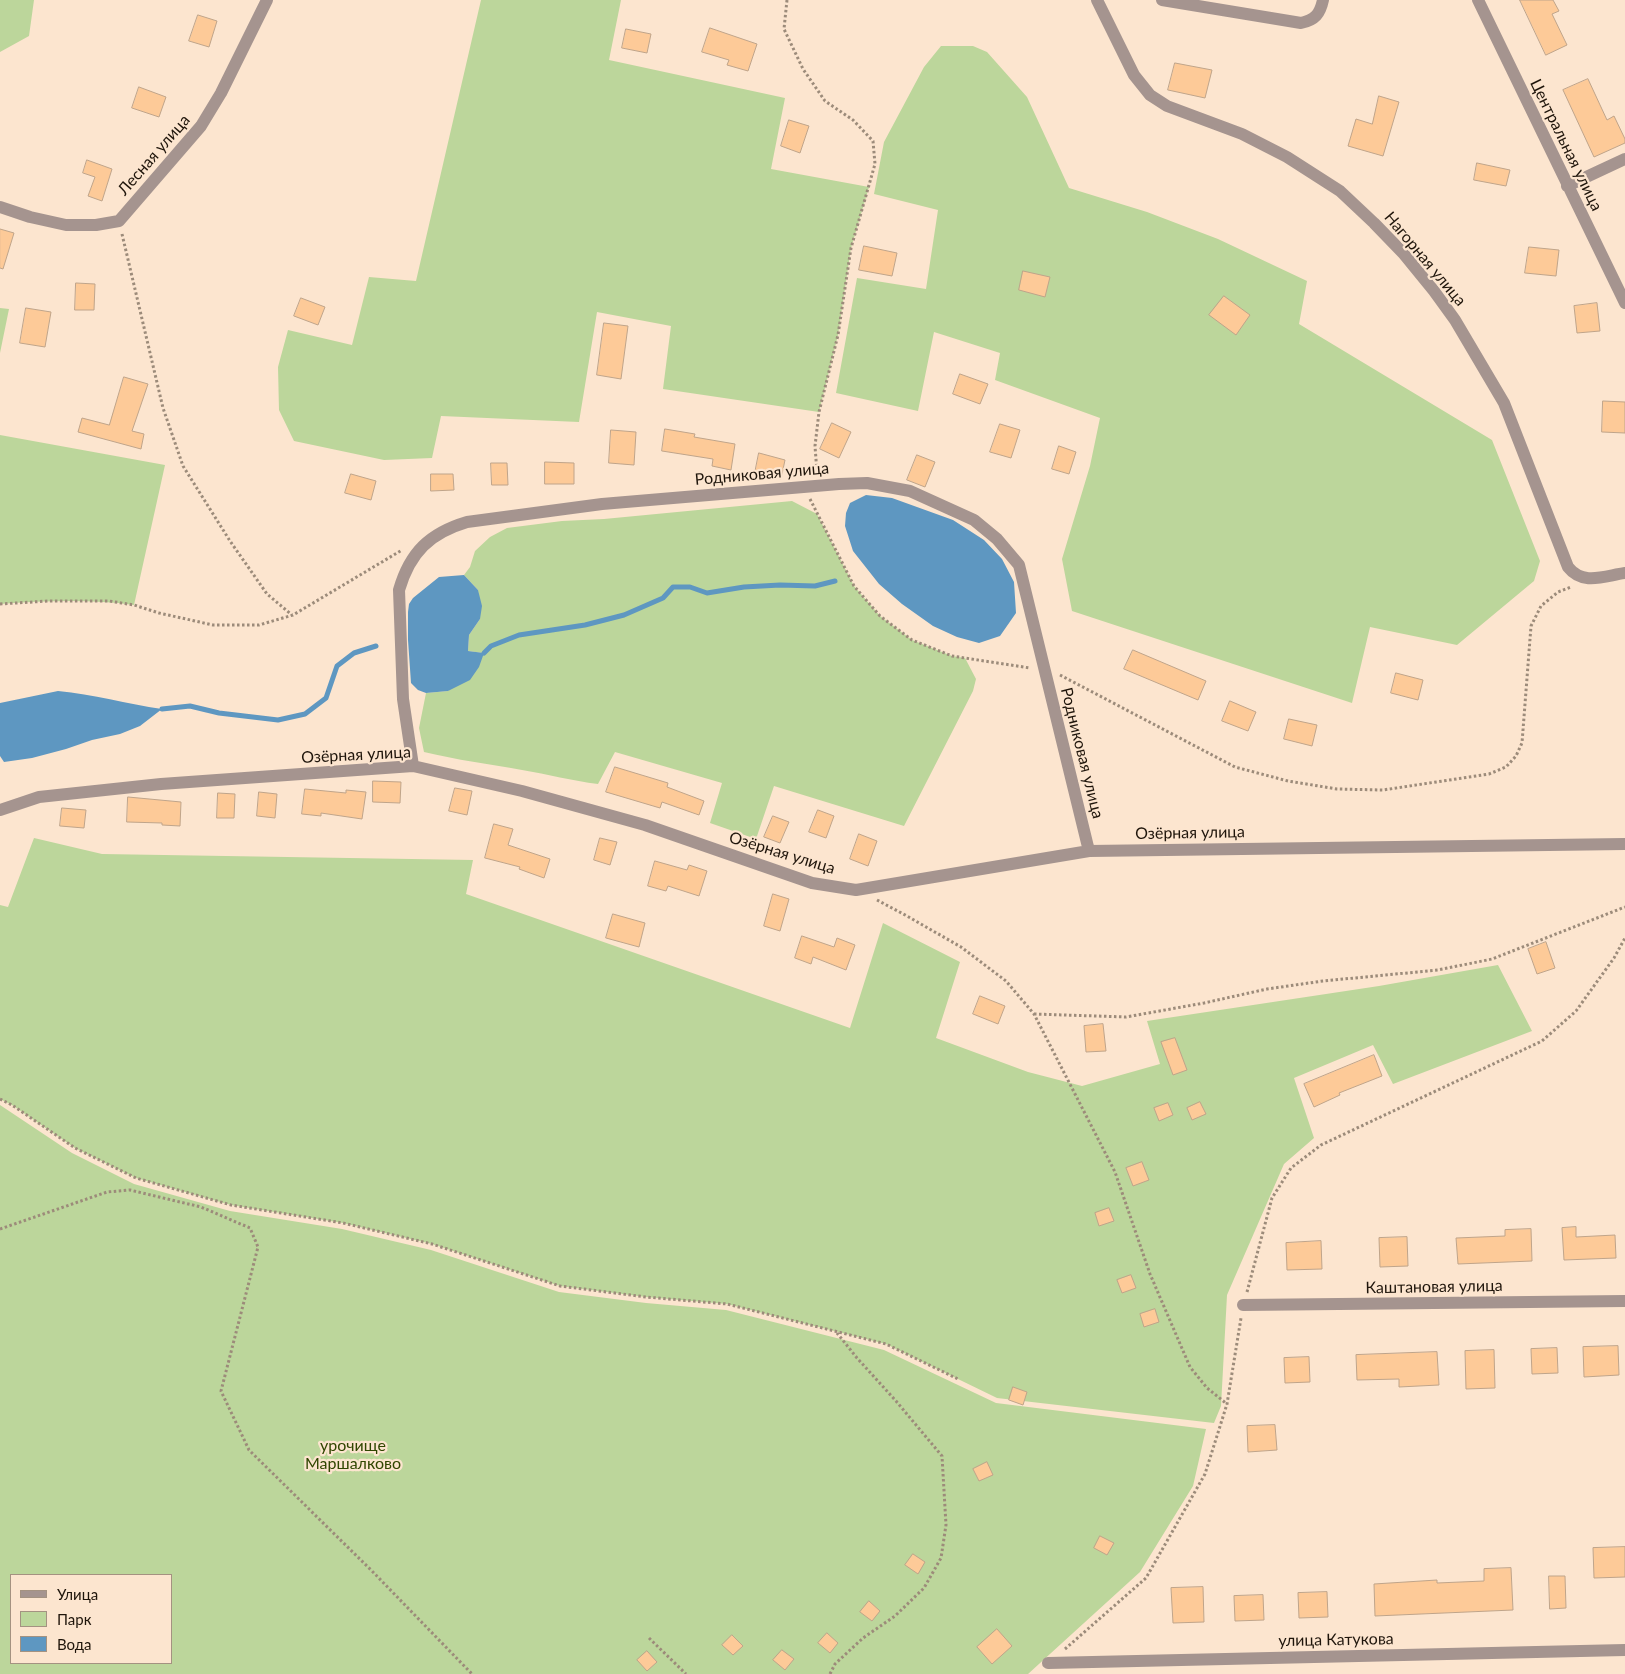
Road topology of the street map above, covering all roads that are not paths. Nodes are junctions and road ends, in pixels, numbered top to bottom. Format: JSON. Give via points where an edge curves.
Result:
{"nodes":[{"id":1,"x":267,"y":0,"type":"edge"},
{"id":2,"x":1097,"y":0,"type":"edge"},
{"id":3,"x":1162,"y":0,"type":"edge"},
{"id":4,"x":1323,"y":0,"type":"edge"},
{"id":5,"x":1478,"y":0,"type":"edge"},
{"id":6,"x":1625,"y":159,"type":"edge"},
{"id":7,"x":1567,"y":186,"type":"junction"},
{"id":8,"x":0,"y":207,"type":"edge"},
{"id":9,"x":1625,"y":303,"type":"edge"},
{"id":10,"x":1625,"y":573,"type":"edge"},
{"id":11,"x":413,"y":766,"type":"junction"},
{"id":12,"x":0,"y":810,"type":"edge"},
{"id":13,"x":1625,"y":844,"type":"edge"},
{"id":14,"x":1089,"y":851,"type":"junction"},
{"id":15,"x":1625,"y":1301,"type":"edge"},
{"id":16,"x":1243,"y":1305,"type":"road end"},
{"id":17,"x":1625,"y":1650,"type":"edge"},
{"id":18,"x":1048,"y":1663,"type":"road end"}],
"edges":[{"from":1,"to":8,"type":"street","name":"Лесная улица","via":[[201,126],[119,220],[66,224]]},
{"from":2,"to":10,"type":"street","name":"Нагорная улица","via":[[1134,75],[1150,95],[1167,106],[1242,134],[1287,157],[1340,191],[1403,253],[1454,320],[1508,412],[1568,567],[1581,578]]},
{"from":3,"to":4,"type":"street","via":[[1301,23],[1317,16]]},
{"from":5,"to":7,"type":"street","name":"Центральная улица"},
{"from":6,"to":7,"type":"street"},
{"from":7,"to":9,"type":"street","name":"Центральная улица"},
{"from":11,"to":12,"type":"street","name":"Озёрная улица","via":[[161,784],[39,798]]},
{"from":11,"to":14,"type":"street","name":"Озёрная улица","via":[[636,822],[812,883],[856,890]]},
{"from":11,"to":14,"type":"street","name":"Родниковая улица","via":[[403,699],[399,590],[410,562],[437,534],[467,522],[602,504],[867,483],[910,492],[974,520],[997,539],[1019,565]]},
{"from":13,"to":14,"type":"street","name":"Озёрная улица"},
{"from":15,"to":16,"type":"street","name":"Каштановая улица"},
{"from":17,"to":18,"type":"street","name":"улица Катукова"}]}
